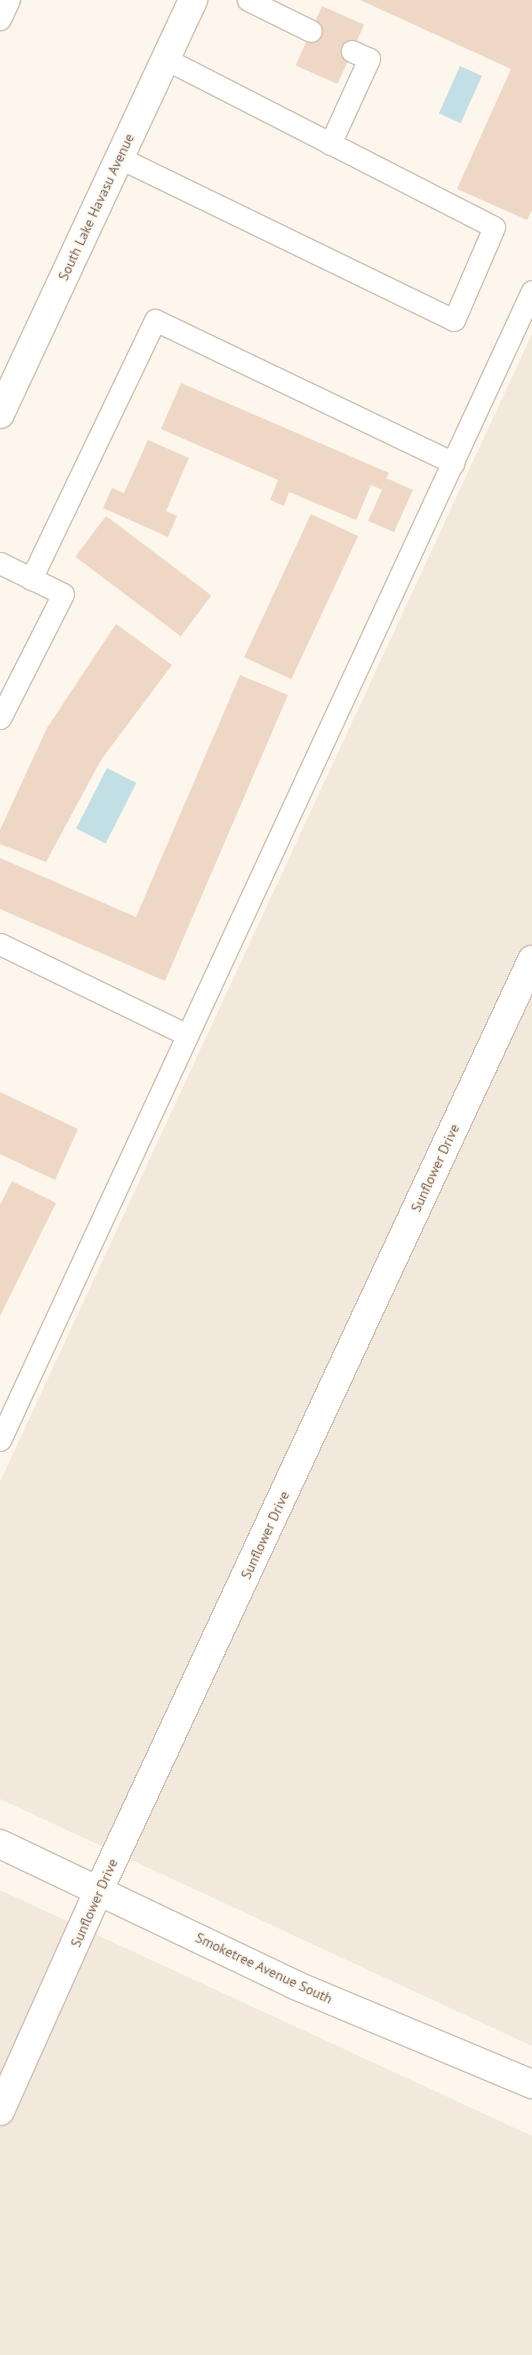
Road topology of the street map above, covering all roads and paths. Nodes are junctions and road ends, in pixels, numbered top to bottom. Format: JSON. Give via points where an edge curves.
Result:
{"nodes":[{"id":1,"x":9,"y":0,"type":"edge"},
{"id":2,"x":193,"y":0,"type":"edge"},
{"id":3,"x":248,"y":0,"type":"edge"},
{"id":4,"x":0,"y":19,"type":"edge"},
{"id":5,"x":311,"y":31,"type":"dead end"},
{"id":6,"x":352,"y":51,"type":"dead end"},
{"id":7,"x":165,"y":59,"type":"junction"},
{"id":8,"x":330,"y":144,"type":"junction"},
{"id":9,"x":118,"y":157,"type":"junction"},
{"id":10,"x":532,"y":291,"type":"edge"},
{"id":11,"x":0,"y":414,"type":"edge"},
{"id":12,"x":452,"y":462,"type":"junction"},
{"id":13,"x":0,"y":563,"type":"edge"},
{"id":14,"x":32,"y":579,"type":"junction"},
{"id":15,"x":0,"y":718,"type":"edge"},
{"id":16,"x":0,"y":944,"type":"edge"},
{"id":17,"x":532,"y":960,"type":"edge"},
{"id":18,"x":187,"y":1035,"type":"junction"},
{"id":19,"x":0,"y":1440,"type":"edge"},
{"id":20,"x":0,"y":1844,"type":"edge"},
{"id":21,"x":99,"y":1890,"type":"junction"},
{"id":22,"x":532,"y":2084,"type":"edge"},
{"id":23,"x":0,"y":2112,"type":"edge"}],
"edges":[{"from":1,"to":4,"type":"lane"},
{"from":2,"to":7,"type":"street","name":"South Lake Havasu Avenue"},
{"from":3,"to":5,"type":"lane"},
{"from":6,"to":8,"type":"lane","via":[[369,59]]},
{"from":7,"to":8,"type":"lane"},
{"from":7,"to":9,"type":"street","name":"South Lake Havasu Avenue"},
{"from":8,"to":9,"type":"lane","via":[[494,228],[454,320]]},
{"from":9,"to":11,"type":"street","name":"South Lake Havasu Avenue"},
{"from":10,"to":12,"type":"lane"},
{"from":12,"to":14,"type":"lane","via":[[155,320]]},
{"from":12,"to":18,"type":"lane"},
{"from":13,"to":14,"type":"lane"},
{"from":14,"to":15,"type":"lane","via":[[63,594]]},
{"from":16,"to":18,"type":"lane"},
{"from":17,"to":21,"type":"street","name":"Sunflower Drive"},
{"from":18,"to":19,"type":"lane"},
{"from":20,"to":21,"type":"street","name":"Smoketree Avenue South"},
{"from":21,"to":22,"type":"street","name":"Smoketree Avenue South","via":[[295,1984]]},
{"from":21,"to":23,"type":"street","name":"Sunflower Drive"}]}
